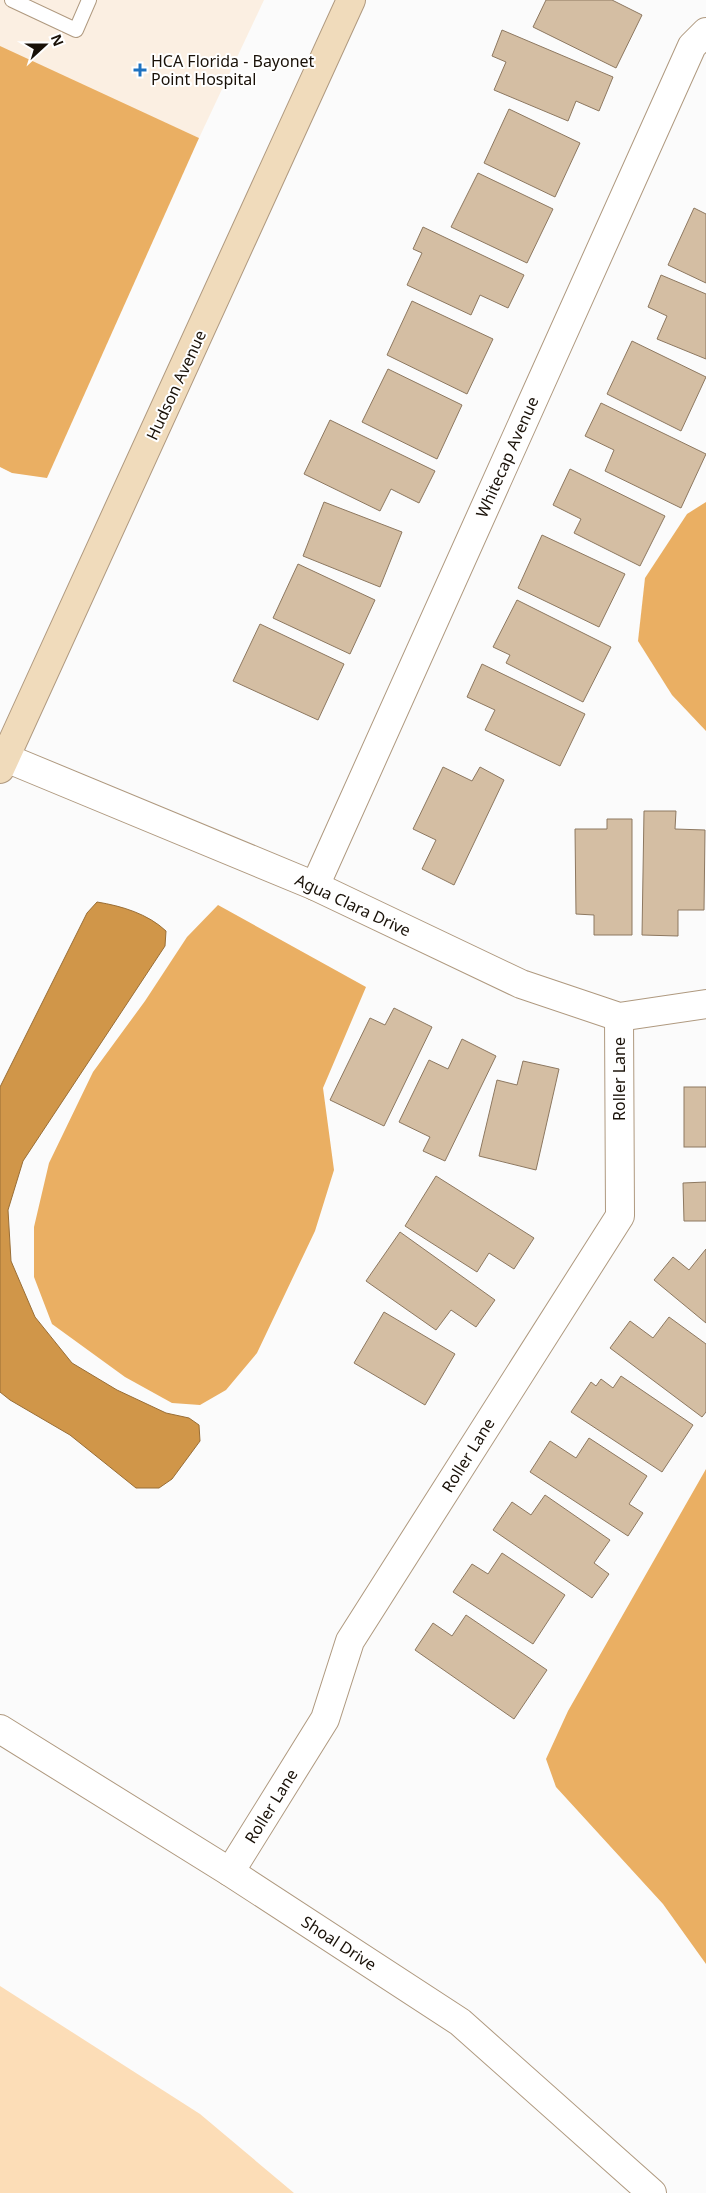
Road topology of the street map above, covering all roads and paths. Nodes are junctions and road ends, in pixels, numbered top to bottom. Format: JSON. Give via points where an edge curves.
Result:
{"nodes":[{"id":1,"x":12,"y":0,"type":"edge"},
{"id":2,"x":89,"y":0,"type":"edge"},
{"id":3,"x":351,"y":0,"type":"edge"},
{"id":4,"x":706,"y":32,"type":"edge"},
{"id":5,"x":3,"y":764,"type":"edge"},
{"id":6,"x":315,"y":886,"type":"junction"},
{"id":7,"x":706,"y":1004,"type":"edge"},
{"id":8,"x":619,"y":1017,"type":"junction"},
{"id":9,"x":0,"y":1729,"type":"edge"},
{"id":10,"x":230,"y":1872,"type":"junction"},
{"id":11,"x":652,"y":2193,"type":"edge"}],
"edges":[{"from":1,"to":2,"type":"lane","via":[[76,30]]},
{"from":3,"to":5,"type":"street","name":"Hudson Avenue"},
{"from":4,"to":6,"type":"street","name":"Whitecap Avenue","via":[[692,46]]},
{"from":5,"to":6,"type":"street","name":"Agua Clara Drive"},
{"from":6,"to":8,"type":"street","name":"Agua Clara Drive","via":[[520,984]]},
{"from":7,"to":8,"type":"street","name":"Agua Clara Drive"},
{"from":8,"to":10,"type":"street","name":"Roller Lane","via":[[620,1216],[350,1641],[325,1719]]},
{"from":9,"to":10,"type":"street","name":"Shoal Drive"},
{"from":10,"to":11,"type":"street","name":"Shoal Drive","via":[[460,2022]]}]}
